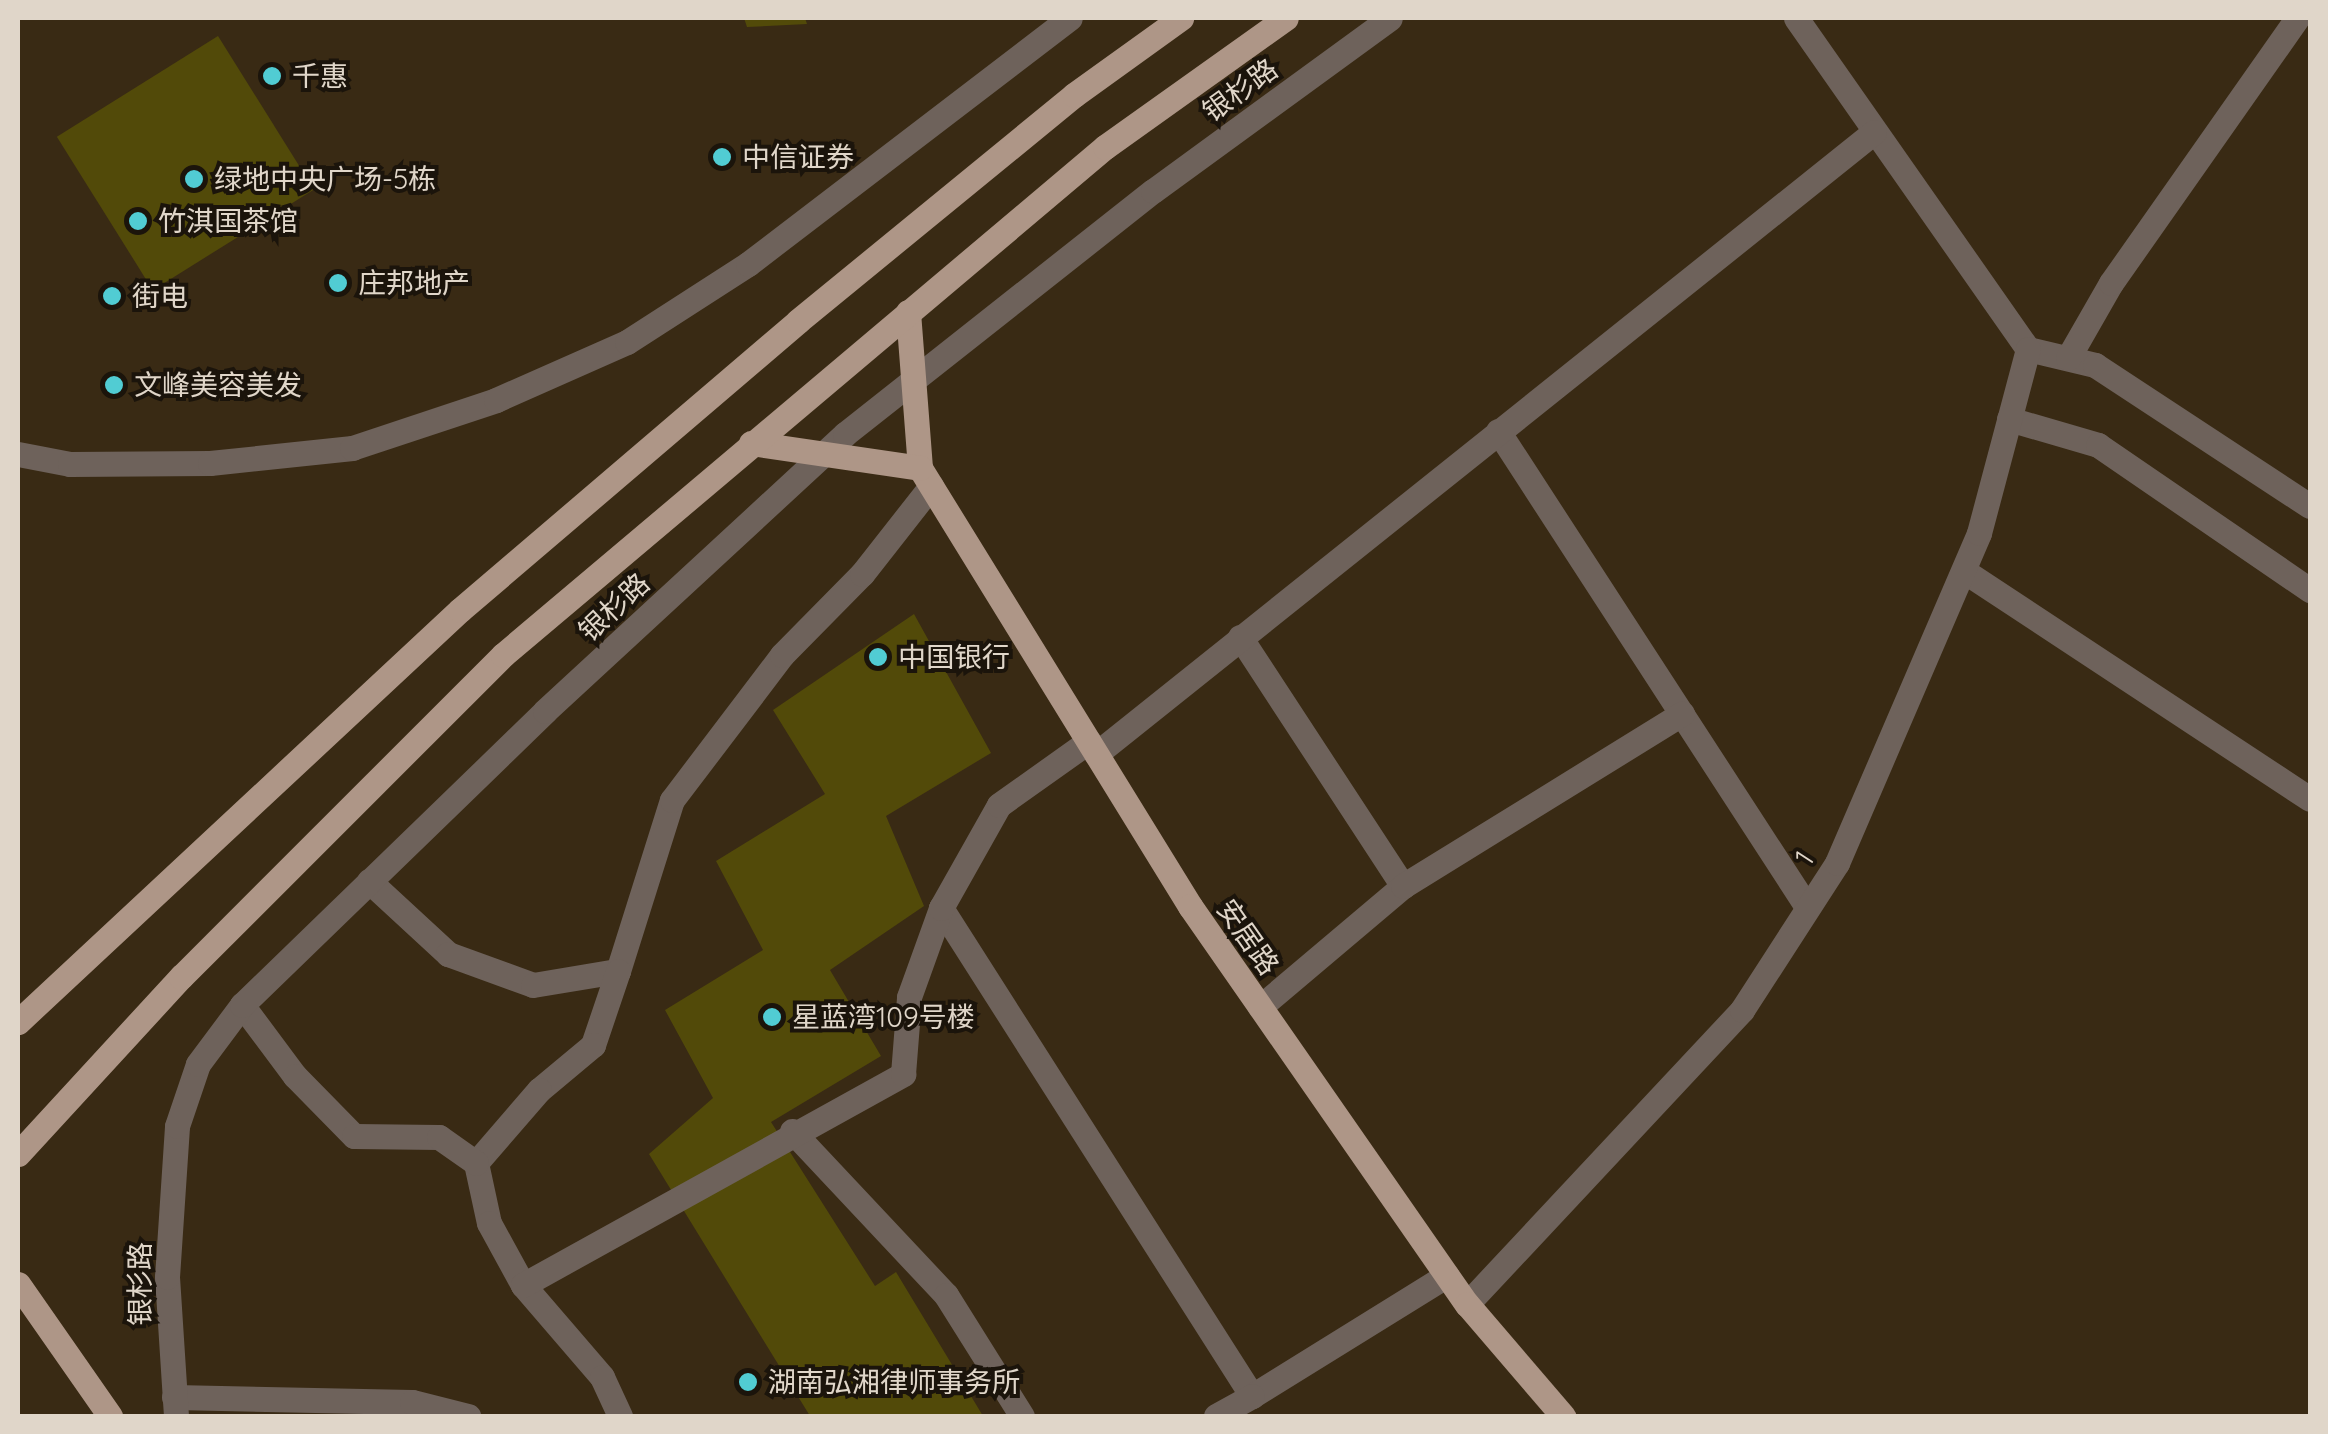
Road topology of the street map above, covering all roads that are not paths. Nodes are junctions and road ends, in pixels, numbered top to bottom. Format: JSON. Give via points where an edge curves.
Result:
{"nodes":[{"id":1,"x":1070,"y":18,"type":"edge"},
{"id":2,"x":1182,"y":18,"type":"edge"},
{"id":3,"x":1286,"y":18,"type":"edge"},
{"id":4,"x":1390,"y":18,"type":"edge"},
{"id":5,"x":1796,"y":18,"type":"edge"},
{"id":6,"x":2297,"y":18,"type":"edge"},
{"id":7,"x":1874,"y":132,"type":"junction"},
{"id":8,"x":908,"y":312,"type":"junction"},
{"id":9,"x":2028,"y":349,"type":"junction"},
{"id":10,"x":2068,"y":358,"type":"junction"},
{"id":11,"x":914,"y":380,"type":"junction"},
{"id":12,"x":2010,"y":419,"type":"junction"},
{"id":13,"x":1498,"y":431,"type":"junction"},
{"id":14,"x":751,"y":443,"type":"junction"},
{"id":15,"x":826,"y":452,"type":"junction"},
{"id":16,"x":18,"y":454,"type":"edge"},
{"id":17,"x":925,"y":477,"type":"junction"},
{"id":18,"x":2310,"y":506,"type":"edge"},
{"id":19,"x":1964,"y":571,"type":"junction"},
{"id":20,"x":2310,"y":590,"type":"edge"},
{"id":21,"x":1240,"y":637,"type":"junction"},
{"id":22,"x":1682,"y":714,"type":"junction"},
{"id":23,"x":1092,"y":748,"type":"junction"},
{"id":24,"x":2308,"y":792,"type":"edge"},
{"id":25,"x":370,"y":882,"type":"junction"},
{"id":26,"x":1403,"y":886,"type":"junction"},
{"id":27,"x":1807,"y":906,"type":"junction"},
{"id":28,"x":941,"y":908,"type":"junction"},
{"id":29,"x":618,"y":970,"type":"junction"},
{"id":30,"x":242,"y":1005,"type":"junction"},
{"id":31,"x":1260,"y":1007,"type":"junction"},
{"id":32,"x":18,"y":1022,"type":"edge"},
{"id":33,"x":792,"y":1131,"type":"junction"},
{"id":34,"x":18,"y":1154,"type":"edge"},
{"id":35,"x":476,"y":1163,"type":"junction"},
{"id":36,"x":1447,"y":1275,"type":"junction"},
{"id":37,"x":18,"y":1284,"type":"edge"},
{"id":38,"x":523,"y":1286,"type":"junction"},
{"id":39,"x":1468,"y":1304,"type":"junction"},
{"id":40,"x":1252,"y":1396,"type":"junction"},
{"id":41,"x":175,"y":1406,"type":"edge"},
{"id":42,"x":110,"y":1416,"type":"edge"},
{"id":43,"x":468,"y":1416,"type":"edge"},
{"id":44,"x":620,"y":1416,"type":"edge"},
{"id":45,"x":1022,"y":1416,"type":"edge"},
{"id":46,"x":1216,"y":1416,"type":"edge"},
{"id":47,"x":1563,"y":1416,"type":"edge"}],
"edges":[{"from":1,"to":16,"type":"street","via":[[748,264],[626,342],[496,400],[334,450],[192,464],[70,464]]},
{"from":2,"to":32,"type":"main road","via":[[1074,95],[798,321],[460,610]]},
{"from":3,"to":8,"type":"main road","name":"银杉路","via":[[1105,147]]},
{"from":4,"to":11,"type":"street","name":"银杉路","via":[[1154,191]]},
{"from":5,"to":7,"type":"street"},
{"from":6,"to":10,"type":"street","via":[[2111,283]]},
{"from":7,"to":9,"type":"street"},
{"from":7,"to":13,"type":"street"},
{"from":8,"to":11,"type":"main road"},
{"from":8,"to":14,"type":"main road","name":"银杉路"},
{"from":9,"to":10,"type":"street"},
{"from":9,"to":12,"type":"street","name":"1"},
{"from":10,"to":18,"type":"street","via":[[2095,364]]},
{"from":11,"to":15,"type":"street","name":"银杉路"},
{"from":11,"to":17,"type":"main road"},
{"from":12,"to":19,"type":"street","name":"1"},
{"from":12,"to":20,"type":"street","via":[[2098,445]]},
{"from":13,"to":21,"type":"street"},
{"from":13,"to":22,"type":"street"},
{"from":14,"to":15,"type":"main road"},
{"from":14,"to":34,"type":"main road","name":"银杉路","via":[[503,655],[181,977]]},
{"from":15,"to":17,"type":"main road"},
{"from":15,"to":25,"type":"street","name":"银杉路"},
{"from":17,"to":23,"type":"main road","name":"安居路"},
{"from":17,"to":29,"type":"street","via":[[862,574],[782,656],[672,800]]},
{"from":19,"to":24,"type":"street"},
{"from":19,"to":27,"type":"street","name":"1","via":[[1837,862]]},
{"from":21,"to":23,"type":"street"},
{"from":21,"to":26,"type":"street"},
{"from":22,"to":26,"type":"street"},
{"from":22,"to":27,"type":"street"},
{"from":23,"to":28,"type":"street","via":[[999,805]]},
{"from":23,"to":31,"type":"main road","name":"安居路"},
{"from":25,"to":29,"type":"street","via":[[448,954],[532,985]]},
{"from":25,"to":30,"type":"street","name":"银杉路"},
{"from":26,"to":31,"type":"street"},
{"from":27,"to":39,"type":"street","name":"1","via":[[1742,1010]]},
{"from":28,"to":33,"type":"street","via":[[908,997],[902,1074]]},
{"from":28,"to":40,"type":"street"},
{"from":29,"to":35,"type":"street","via":[[593,1045],[540,1090]]},
{"from":30,"to":35,"type":"street","via":[[295,1076],[354,1136],[439,1137]]},
{"from":30,"to":41,"type":"street","name":"银杉路","via":[[198,1064],[178,1126],[167,1277]]},
{"from":31,"to":36,"type":"main road","name":"安居路"},
{"from":33,"to":38,"type":"street"},
{"from":33,"to":45,"type":"street","via":[[946,1294]]},
{"from":35,"to":38,"type":"street","via":[[489,1223]]},
{"from":36,"to":39,"type":"main road","name":"安居路"},
{"from":36,"to":40,"type":"street"},
{"from":37,"to":42,"type":"main road"},
{"from":38,"to":44,"type":"street","via":[[602,1377]]},
{"from":39,"to":47,"type":"main road","name":"安居路"},
{"from":40,"to":46,"type":"street"},
{"from":41,"to":43,"type":"street","via":[[412,1402]]}]}
